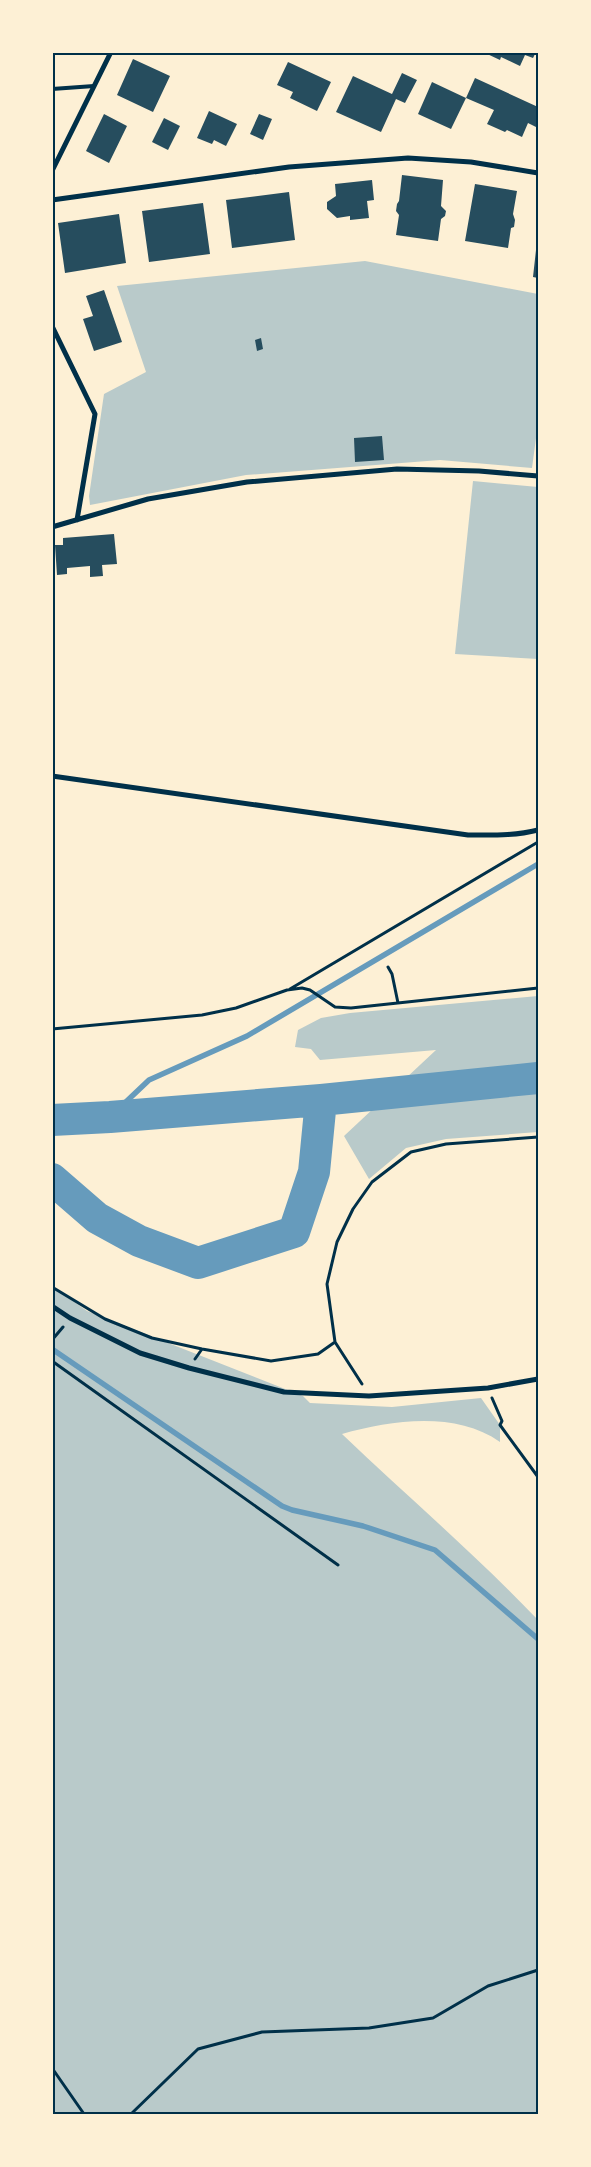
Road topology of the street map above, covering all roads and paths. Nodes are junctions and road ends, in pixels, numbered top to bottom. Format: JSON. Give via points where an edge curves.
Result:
{"nodes":[{"id":1,"x":111,"y":52,"type":"edge"},
{"id":2,"x":94,"y":86,"type":"junction"},
{"id":3,"x":52,"y":89,"type":"edge"},
{"id":4,"x":52,"y":172,"type":"edge"},
{"id":5,"x":538,"y":173,"type":"edge"},
{"id":6,"x":52,"y":200,"type":"edge"},
{"id":7,"x":52,"y":326,"type":"edge"},
{"id":8,"x":538,"y":476,"type":"edge"},
{"id":9,"x":77,"y":520,"type":"junction"},
{"id":10,"x":52,"y":527,"type":"edge"},
{"id":11,"x":52,"y":776,"type":"edge"},
{"id":12,"x":538,"y":830,"type":"edge"},
{"id":13,"x":538,"y":842,"type":"edge"},
{"id":14,"x":388,"y":967,"type":"dead end"},
{"id":15,"x":538,"y":988,"type":"edge"},
{"id":16,"x":287,"y":990,"type":"junction"},
{"id":17,"x":398,"y":1003,"type":"junction"},
{"id":18,"x":52,"y":1029,"type":"edge"},
{"id":19,"x":538,"y":1137,"type":"edge"},
{"id":20,"x":52,"y":1286,"type":"edge"},
{"id":21,"x":52,"y":1306,"type":"edge"},
{"id":22,"x":70,"y":1318,"type":"junction"},
{"id":23,"x":52,"y":1340,"type":"edge"},
{"id":24,"x":335,"y":1342,"type":"junction"},
{"id":25,"x":52,"y":1361,"type":"edge"},
{"id":26,"x":538,"y":1379,"type":"edge"},
{"id":27,"x":488,"y":1388,"type":"junction"},
{"id":28,"x":369,"y":1396,"type":"junction"},
{"id":29,"x":538,"y":1477,"type":"edge"},
{"id":30,"x":338,"y":1565,"type":"dead end"},
{"id":31,"x":538,"y":1970,"type":"edge"},
{"id":32,"x":52,"y":2068,"type":"edge"},
{"id":33,"x":84,"y":2114,"type":"edge"},
{"id":34,"x":131,"y":2114,"type":"edge"}],
"edges":[{"from":1,"to":2,"type":"street"},
{"from":2,"to":3,"type":"lane"},
{"from":2,"to":4,"type":"street"},
{"from":5,"to":6,"type":"street","via":[[471,162],[408,158],[289,167]]},
{"from":7,"to":9,"type":"street","via":[[96,414]]},
{"from":8,"to":9,"type":"street","via":[[396,469],[247,482],[148,499]]},
{"from":9,"to":10,"type":"street"},
{"from":11,"to":12,"type":"street","via":[[468,835],[497,836]]},
{"from":13,"to":16,"type":"path"},
{"from":14,"to":17,"type":"path"},
{"from":15,"to":17,"type":"path"},
{"from":16,"to":17,"type":"path","via":[[310,990],[335,1007]]},
{"from":16,"to":18,"type":"path","via":[[236,1008],[202,1015]]},
{"from":19,"to":24,"type":"path","via":[[446,1144],[410,1152],[372,1182],[353,1209],[337,1242],[327,1284]]},
{"from":20,"to":24,"type":"path","via":[[105,1319],[152,1338],[202,1349],[271,1361],[318,1354]]},
{"from":21,"to":22,"type":"street"},
{"from":22,"to":23,"type":"path"},
{"from":22,"to":28,"type":"street","via":[[140,1354],[189,1368],[284,1392]]},
{"from":24,"to":28,"type":"path"},
{"from":25,"to":30,"type":"path"},
{"from":26,"to":27,"type":"street"},
{"from":27,"to":28,"type":"street"},
{"from":27,"to":29,"type":"path","via":[[502,1421],[500,1426]]},
{"from":31,"to":34,"type":"path","via":[[488,1986],[433,2018],[369,2028],[262,2032],[198,2049]]},
{"from":32,"to":33,"type":"path"}]}
